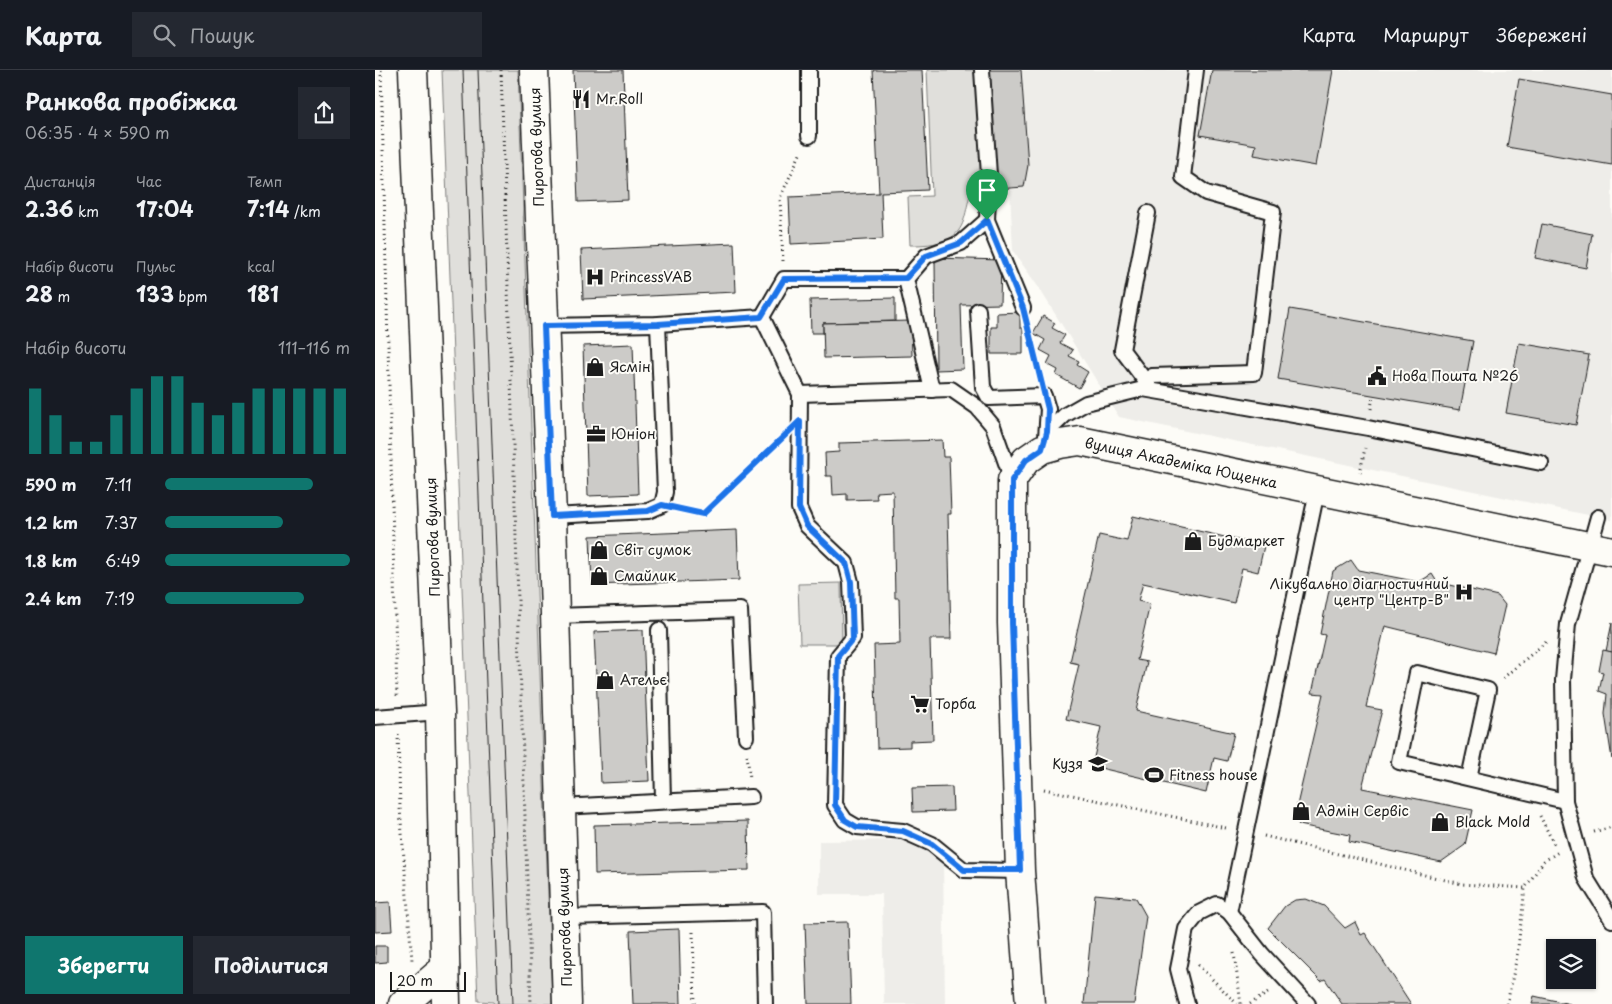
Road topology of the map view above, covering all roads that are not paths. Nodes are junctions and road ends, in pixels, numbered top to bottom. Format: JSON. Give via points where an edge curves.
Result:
{"nodes":[{"id":1,"x":413,"y":70,"type":"edge"},
{"id":2,"x":534,"y":70,"type":"edge"},
{"id":3,"x":809,"y":70,"type":"edge"},
{"id":4,"x":982,"y":70,"type":"edge"},
{"id":5,"x":1195,"y":70,"type":"edge"},
{"id":6,"x":809,"y":136,"type":"road end"},
{"id":7,"x":1148,"y":213,"type":"dead end"},
{"id":8,"x":987,"y":220,"type":"junction"},
{"id":9,"x":906,"y":278,"type":"junction"},
{"id":10,"x":1023,"y":308,"type":"road end"},
{"id":11,"x":978,"y":310,"type":"dead end"},
{"id":12,"x":761,"y":317,"type":"junction"},
{"id":13,"x":658,"y":324,"type":"junction"},
{"id":14,"x":544,"y":326,"type":"junction"},
{"id":15,"x":1145,"y":386,"type":"junction"},
{"id":16,"x":932,"y":390,"type":"junction"},
{"id":17,"x":800,"y":394,"type":"junction"},
{"id":18,"x":1045,"y":440,"type":"junction"},
{"id":19,"x":1541,"y":463,"type":"dead end"},
{"id":20,"x":1012,"y":480,"type":"junction"},
{"id":21,"x":1317,"y":491,"type":"junction"},
{"id":22,"x":552,"y":516,"type":"junction"},
{"id":23,"x":1598,"y":517,"type":"dead end"},
{"id":24,"x":1600,"y":549,"type":"edge"},
{"id":25,"x":555,"y":616,"type":"junction"},
{"id":26,"x":659,"y":630,"type":"dead end"},
{"id":27,"x":440,"y":712,"type":"junction"},
{"id":28,"x":375,"y":717,"type":"edge"},
{"id":29,"x":746,"y":737,"type":"road end"},
{"id":30,"x":1469,"y":778,"type":"junction"},
{"id":31,"x":751,"y":797,"type":"road end"},
{"id":32,"x":663,"y":801,"type":"junction"},
{"id":33,"x":1565,"y":801,"type":"junction"},
{"id":34,"x":561,"y":807,"type":"junction"},
{"id":35,"x":1020,"y":870,"type":"junction"},
{"id":36,"x":1229,"y":912,"type":"junction"},
{"id":37,"x":564,"y":917,"type":"junction"},
{"id":38,"x":1612,"y":920,"type":"edge"},
{"id":39,"x":445,"y":968,"type":"junction"},
{"id":40,"x":403,"y":1004,"type":"edge"},
{"id":41,"x":446,"y":1004,"type":"edge"},
{"id":42,"x":567,"y":1004,"type":"edge"},
{"id":43,"x":765,"y":1004,"type":"edge"},
{"id":44,"x":1030,"y":1004,"type":"edge"},
{"id":45,"x":1187,"y":1004,"type":"edge"},
{"id":46,"x":1308,"y":1004,"type":"edge"}],
"edges":[{"from":1,"to":27,"type":"street","name":"Пирогова вулиця"},
{"from":2,"to":14,"type":"street","name":"Пирогова вулиця"},
{"from":3,"to":6,"type":"lane"},
{"from":4,"to":8,"type":"lane","via":[[989,174]]},
{"from":5,"to":15,"type":"lane","via":[[1183,177],[1207,193],[1273,212],[1254,373],[1152,376]]},
{"from":7,"to":15,"type":"lane","via":[[1122,350]]},
{"from":8,"to":9,"type":"lane","via":[[961,243],[926,256]]},
{"from":8,"to":10,"type":"lane"},
{"from":9,"to":12,"type":"lane","via":[[784,279]]},
{"from":9,"to":16,"type":"lane"},
{"from":11,"to":18,"type":"lane","via":[[983,387],[989,398],[1044,396],[1048,409]]},
{"from":12,"to":13,"type":"lane"},
{"from":12,"to":17,"type":"lane"},
{"from":13,"to":14,"type":"lane"},
{"from":13,"to":22,"type":"lane","via":[[665,492],[662,505],[648,511]]},
{"from":14,"to":22,"type":"street","name":"Пирогова вулиця"},
{"from":15,"to":18,"type":"lane","via":[[1086,402],[1065,415]]},
{"from":15,"to":19,"type":"lane"},
{"from":16,"to":17,"type":"lane"},
{"from":16,"to":20,"type":"lane","via":[[951,389],[977,407],[993,426]]},
{"from":17,"to":35,"type":"lane","via":[[799,508],[807,526],[846,563],[851,582],[853,638],[838,656],[835,805],[845,820],[857,827],[903,831],[932,844],[964,870]]},
{"from":18,"to":20,"type":"street","name":"вулиця Академіка Ющенка"},
{"from":18,"to":21,"type":"street","name":"вулиця Академіка Ющенка","via":[[1060,444],[1080,442]]},
{"from":20,"to":35,"type":"street","via":[[1012,623]]},
{"from":21,"to":24,"type":"street","name":"вулиця Академіка Ющенка"},
{"from":21,"to":36,"type":"lane"},
{"from":22,"to":25,"type":"street","name":"Пирогова вулиця"},
{"from":23,"to":24,"type":"lane"},
{"from":24,"to":33,"type":"lane","via":[[1568,624],[1563,680]]},
{"from":25,"to":29,"type":"lane","via":[[740,610]]},
{"from":25,"to":34,"type":"street","name":"Пирогова вулиця"},
{"from":26,"to":32,"type":"lane"},
{"from":27,"to":28,"type":"lane"},
{"from":27,"to":39,"type":"street","name":"Пирогова вулиця"},
{"from":30,"to":30,"type":"lane","via":[[1488,690],[1417,673],[1399,762]]},
{"from":30,"to":33,"type":"lane"},
{"from":31,"to":32,"type":"lane"},
{"from":32,"to":34,"type":"lane"},
{"from":33,"to":38,"type":"lane","via":[[1586,878]]},
{"from":34,"to":37,"type":"street","name":"Пирогова вулиця"},
{"from":35,"to":44,"type":"street"},
{"from":36,"to":45,"type":"lane","via":[[1217,904],[1199,913],[1186,929],[1178,969]]},
{"from":36,"to":46,"type":"lane"},
{"from":37,"to":42,"type":"street","name":"Пирогова вулиця"},
{"from":37,"to":43,"type":"lane","via":[[763,912]]},
{"from":39,"to":40,"type":"street"},
{"from":39,"to":41,"type":"street","name":"Пирогова вулиця"}]}
